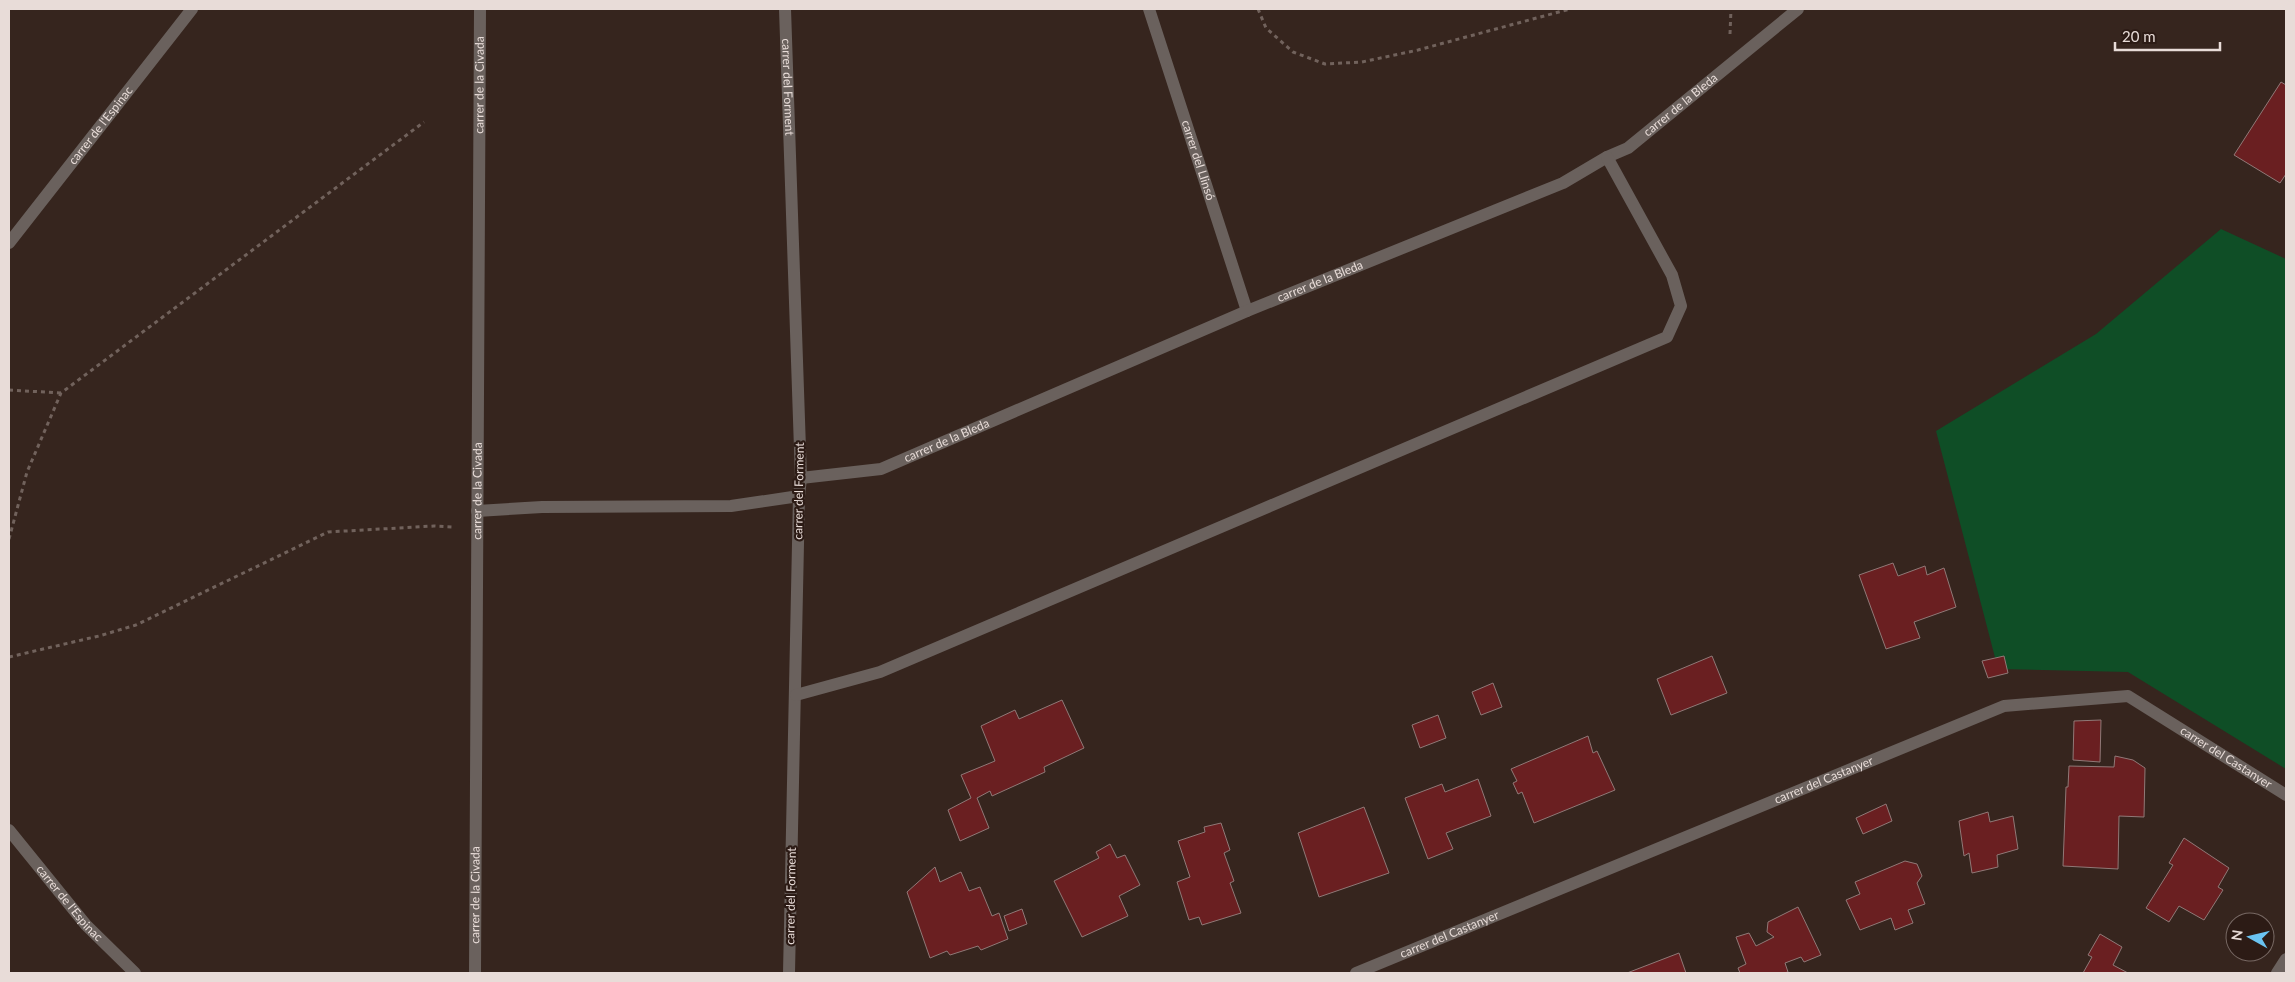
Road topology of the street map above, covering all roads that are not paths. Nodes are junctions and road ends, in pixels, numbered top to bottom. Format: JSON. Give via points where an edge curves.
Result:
{"nodes":[{"id":1,"x":192,"y":9,"type":"edge"},
{"id":2,"x":480,"y":9,"type":"edge"},
{"id":3,"x":785,"y":9,"type":"edge"},
{"id":4,"x":1149,"y":9,"type":"edge"},
{"id":5,"x":1798,"y":9,"type":"edge"},
{"id":6,"x":1607,"y":157,"type":"junction"},
{"id":7,"x":9,"y":242,"type":"edge"},
{"id":8,"x":1247,"y":312,"type":"junction"},
{"id":9,"x":801,"y":478,"type":"junction"},
{"id":10,"x":799,"y":496,"type":"junction"},
{"id":11,"x":477,"y":511,"type":"junction"},
{"id":12,"x":796,"y":695,"type":"junction"},
{"id":13,"x":2286,"y":795,"type":"edge"},
{"id":14,"x":9,"y":830,"type":"edge"},
{"id":15,"x":2286,"y":959,"type":"edge"},
{"id":16,"x":135,"y":973,"type":"edge"},
{"id":17,"x":475,"y":973,"type":"edge"},
{"id":18,"x":789,"y":973,"type":"edge"},
{"id":19,"x":1356,"y":973,"type":"edge"},
{"id":20,"x":2277,"y":973,"type":"edge"}],
"edges":[{"from":1,"to":7,"type":"street","name":"carrer de l'Espinac"},
{"from":2,"to":11,"type":"street","name":"carrer de la Civada"},
{"from":3,"to":9,"type":"street","name":"carrer del Forment"},
{"from":4,"to":8,"type":"street","name":"carrer del Llinsó"},
{"from":5,"to":6,"type":"street","name":"carrer de la Bleda","via":[[1628,148]]},
{"from":6,"to":8,"type":"street","name":"carrer de la Bleda","via":[[1563,183]]},
{"from":6,"to":12,"type":"street","via":[[1672,275],[1681,306],[1667,337],[880,672]]},
{"from":8,"to":9,"type":"street","name":"carrer de la Bleda","via":[[881,469]]},
{"from":9,"to":10,"type":"street","name":"carrer del Forment"},
{"from":10,"to":11,"type":"street","via":[[731,506],[542,507]]},
{"from":10,"to":12,"type":"street","name":"carrer del Forment"},
{"from":11,"to":17,"type":"street","name":"carrer de la Civada"},
{"from":12,"to":18,"type":"street","name":"carrer del Forment"},
{"from":13,"to":19,"type":"street","name":"carrer del Castanyer","via":[[2128,696],[2004,706]]},
{"from":14,"to":16,"type":"street","name":"carrer de l'Espinac","via":[[86,925]]},
{"from":15,"to":20,"type":"street"}]}
